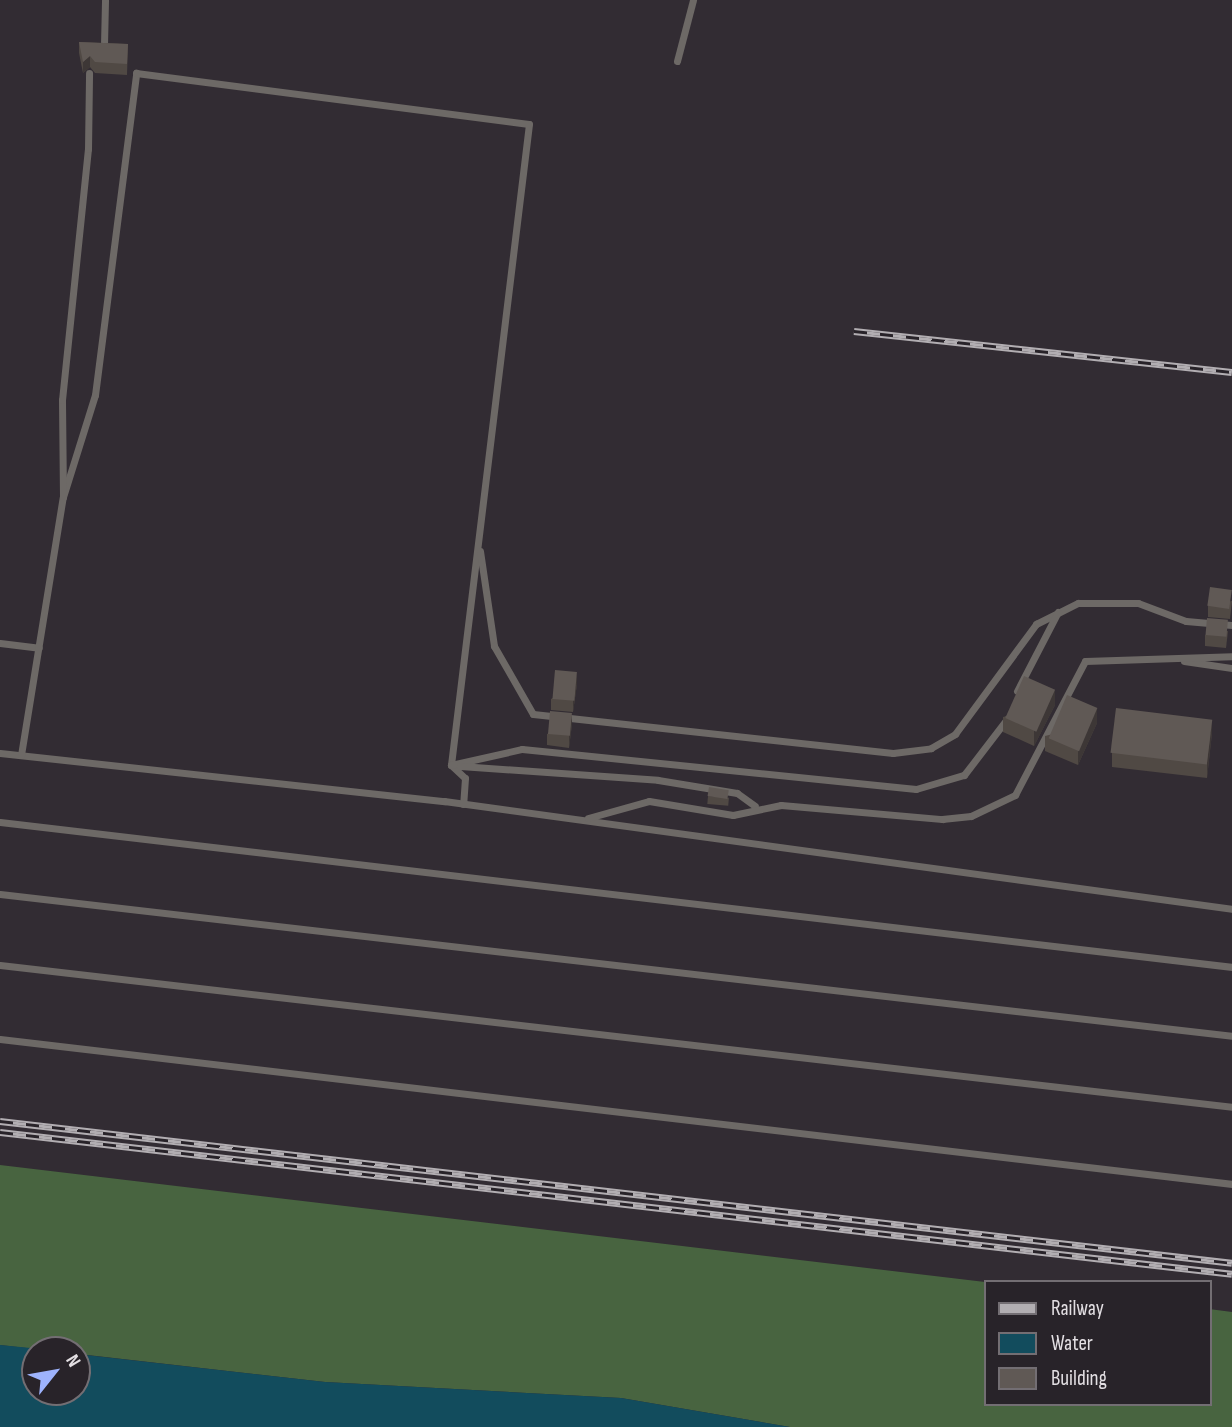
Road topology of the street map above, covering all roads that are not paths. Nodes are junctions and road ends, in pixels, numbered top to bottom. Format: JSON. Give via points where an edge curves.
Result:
{"nodes":[{"id":1,"x":105,"y":0,"type":"edge"},
{"id":2,"x":694,"y":0,"type":"edge"},
{"id":3,"x":104,"y":45,"type":"edge"},
{"id":4,"x":677,"y":61,"type":"dead end"},
{"id":5,"x":89,"y":73,"type":"dead end"},
{"id":6,"x":63,"y":497,"type":"junction"},
{"id":7,"x":478,"y":541,"type":"junction"},
{"id":8,"x":1058,"y":611,"type":"junction"},
{"id":9,"x":1232,"y":625,"type":"edge"},
{"id":10,"x":0,"y":643,"type":"edge"},
{"id":11,"x":38,"y":648,"type":"junction"},
{"id":12,"x":1232,"y":656,"type":"edge"},
{"id":13,"x":1164,"y":658,"type":"junction"},
{"id":14,"x":1232,"y":668,"type":"edge"},
{"id":15,"x":1015,"y":697,"type":"edge"},
{"id":16,"x":1010,"y":709,"type":"edge"},
{"id":17,"x":0,"y":752,"type":"edge"},
{"id":18,"x":21,"y":754,"type":"junction"},
{"id":19,"x":451,"y":765,"type":"junction"},
{"id":20,"x":464,"y":804,"type":"junction"},
{"id":21,"x":755,"y":806,"type":"junction"},
{"id":22,"x":584,"y":819,"type":"junction"},
{"id":23,"x":0,"y":822,"type":"edge"},
{"id":24,"x":0,"y":894,"type":"edge"},
{"id":25,"x":1232,"y":909,"type":"edge"},
{"id":26,"x":0,"y":965,"type":"edge"},
{"id":27,"x":1232,"y":967,"type":"edge"},
{"id":28,"x":1232,"y":1035,"type":"edge"},
{"id":29,"x":0,"y":1039,"type":"edge"},
{"id":30,"x":1232,"y":1107,"type":"edge"},
{"id":31,"x":1232,"y":1184,"type":"edge"}],
"edges":[{"from":1,"to":3,"type":"lane"},
{"from":2,"to":4,"type":"lane"},
{"from":5,"to":6,"type":"lane","via":[[88,149],[62,400]]},
{"from":6,"to":7,"type":"lane","via":[[95,395],[136,73],[529,124]]},
{"from":6,"to":11,"type":"lane"},
{"from":7,"to":8,"type":"lane","via":[[494,646],[533,713],[893,753],[931,748],[977,712],[1024,638]]},
{"from":7,"to":19,"type":"lane"},
{"from":8,"to":9,"type":"lane","via":[[1078,603],[1126,602],[1186,621]]},
{"from":8,"to":15,"type":"lane"},
{"from":10,"to":11,"type":"lane"},
{"from":11,"to":18,"type":"lane"},
{"from":12,"to":13,"type":"lane"},
{"from":13,"to":14,"type":"lane"},
{"from":13,"to":21,"type":"lane","via":[[1105,657],[1078,667],[1015,795],[999,806],[942,819]]},
{"from":16,"to":19,"type":"lane","via":[[985,754],[964,775],[916,789],[522,749]]},
{"from":17,"to":18,"type":"lane"},
{"from":18,"to":20,"type":"lane"},
{"from":19,"to":20,"type":"lane","via":[[465,778]]},
{"from":19,"to":21,"type":"lane","via":[[658,780],[737,793]]},
{"from":20,"to":22,"type":"lane"},
{"from":21,"to":22,"type":"lane","via":[[733,815],[649,801]]},
{"from":22,"to":25,"type":"lane"},
{"from":23,"to":27,"type":"lane"},
{"from":24,"to":28,"type":"lane"},
{"from":26,"to":30,"type":"lane"},
{"from":29,"to":31,"type":"lane"}]}
